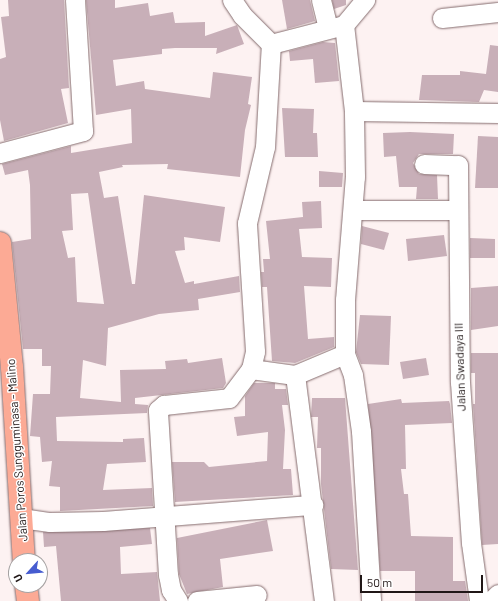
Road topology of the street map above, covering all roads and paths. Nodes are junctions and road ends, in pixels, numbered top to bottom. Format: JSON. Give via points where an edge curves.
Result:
{"nodes":[{"id":1,"x":75,"y":0,"type":"edge"},
{"id":2,"x":232,"y":0,"type":"edge"},
{"id":3,"x":321,"y":0,"type":"edge"},
{"id":4,"x":365,"y":0,"type":"edge"},
{"id":5,"x":498,"y":12,"type":"edge"},
{"id":6,"x":442,"y":18,"type":"dead end"},
{"id":7,"x":336,"y":27,"type":"junction"},
{"id":8,"x":271,"y":44,"type":"junction"},
{"id":9,"x":354,"y":111,"type":"junction"},
{"id":10,"x":498,"y":113,"type":"edge"},
{"id":11,"x":0,"y":153,"type":"edge"},
{"id":12,"x":424,"y":164,"type":"dead end"},
{"id":13,"x":353,"y":210,"type":"junction"},
{"id":14,"x":458,"y":210,"type":"junction"},
{"id":15,"x":0,"y":243,"type":"edge"},
{"id":16,"x":345,"y":354,"type":"junction"},
{"id":17,"x":6,"y":368,"type":"edge"},
{"id":18,"x":251,"y":369,"type":"junction"},
{"id":19,"x":295,"y":375,"type":"junction"},
{"id":20,"x":313,"y":505,"type":"junction"},
{"id":21,"x":162,"y":517,"type":"junction"},
{"id":22,"x":21,"y":518,"type":"junction"},
{"id":23,"x":23,"y":553,"type":"edge"},
{"id":24,"x":498,"y":594,"type":"edge"},
{"id":25,"x":257,"y":595,"type":"dead end"},
{"id":26,"x":178,"y":601,"type":"edge"},
{"id":27,"x":197,"y":601,"type":"edge"},
{"id":28,"x":324,"y":601,"type":"edge"},
{"id":29,"x":371,"y":601,"type":"edge"},
{"id":30,"x":479,"y":601,"type":"edge"},
{"id":31,"x":491,"y":601,"type":"edge"}],
"edges":[{"from":1,"to":11,"type":"street","via":[[83,131]]},
{"from":2,"to":8,"type":"street","via":[[242,15]]},
{"from":3,"to":7,"type":"street"},
{"from":4,"to":7,"type":"street"},
{"from":5,"to":6,"type":"street"},
{"from":7,"to":8,"type":"street"},
{"from":7,"to":9,"type":"street"},
{"from":8,"to":18,"type":"street","via":[[265,147],[247,223],[255,351]]},
{"from":9,"to":10,"type":"street"},
{"from":9,"to":13,"type":"street"},
{"from":12,"to":14,"type":"street","name":"Jalan Swadaya III","via":[[458,165]]},
{"from":13,"to":14,"type":"street"},
{"from":13,"to":16,"type":"street","via":[[345,300]]},
{"from":14,"to":30,"type":"street","name":"Jalan Swadaya III","via":[[460,382],[471,543]]},
{"from":15,"to":17,"type":"main road","name":"Jalan Poros Sungguminasa - Malino"},
{"from":16,"to":19,"type":"street"},
{"from":16,"to":29,"type":"street","via":[[353,375],[360,425]]},
{"from":17,"to":22,"type":"main road","name":"Jalan Poros Sungguminasa - Malino"},
{"from":18,"to":19,"type":"street"},
{"from":18,"to":21,"type":"street","via":[[230,398],[164,405],[158,410]]},
{"from":19,"to":20,"type":"street"},
{"from":20,"to":21,"type":"street"},
{"from":20,"to":28,"type":"street"},
{"from":21,"to":22,"type":"street","via":[[50,522]]},
{"from":21,"to":26,"type":"street","via":[[170,585]]},
{"from":22,"to":23,"type":"main road","name":"Jalan Poros Sungguminasa - Malino"},
{"from":24,"to":31,"type":"street"},
{"from":25,"to":27,"type":"street"}]}
